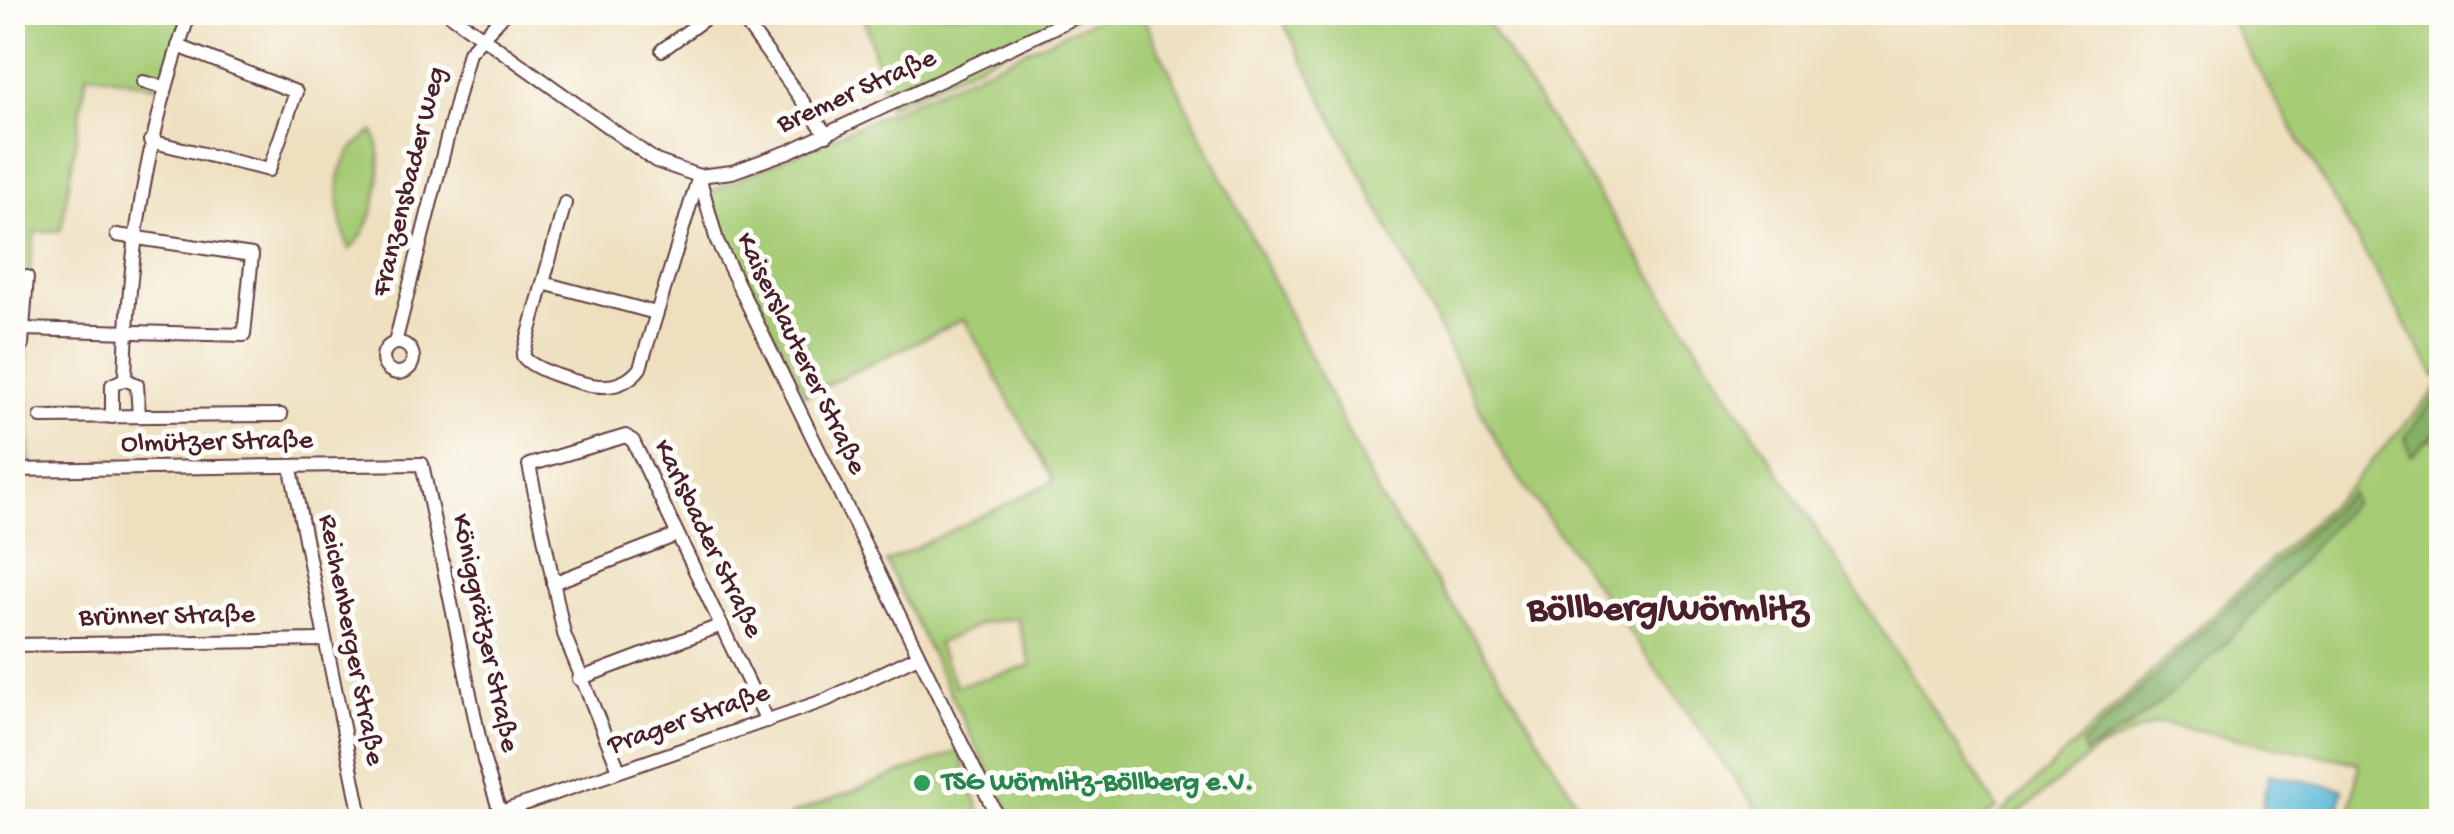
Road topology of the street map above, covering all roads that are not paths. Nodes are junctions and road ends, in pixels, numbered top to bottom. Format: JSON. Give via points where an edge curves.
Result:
{"nodes":[{"id":1,"x":190,"y":12,"type":"edge"},
{"id":2,"x":447,"y":12,"type":"edge"},
{"id":3,"x":506,"y":12,"type":"edge"},
{"id":4,"x":714,"y":12,"type":"edge"},
{"id":5,"x":738,"y":12,"type":"edge"},
{"id":6,"x":1086,"y":12,"type":"edge"},
{"id":7,"x":480,"y":36,"type":"junction"},
{"id":8,"x":178,"y":46,"type":"junction"},
{"id":9,"x":662,"y":50,"type":"dead end"},
{"id":10,"x":143,"y":82,"type":"dead end"},
{"id":11,"x":163,"y":87,"type":"junction"},
{"id":12,"x":827,"y":135,"type":"junction"},
{"id":13,"x":150,"y":141,"type":"junction"},
{"id":14,"x":699,"y":176,"type":"junction"},
{"id":15,"x":566,"y":203,"type":"dead end"},
{"id":16,"x":117,"y":236,"type":"dead end"},
{"id":17,"x":132,"y":238,"type":"junction"},
{"id":18,"x":27,"y":277,"type":"dead end"},
{"id":19,"x":543,"y":283,"type":"junction"},
{"id":20,"x":656,"y":313,"type":"junction"},
{"id":21,"x":24,"y":329,"type":"junction"},
{"id":22,"x":126,"y":332,"type":"junction"},
{"id":23,"x":395,"y":343,"type":"dead end"},
{"id":24,"x":22,"y":345,"type":"dead end"},
{"id":25,"x":125,"y":379,"type":"junction"},
{"id":26,"x":282,"y":415,"type":"dead end"},
{"id":27,"x":139,"y":416,"type":"junction"},
{"id":28,"x":41,"y":417,"type":"dead end"},
{"id":29,"x":112,"y":417,"type":"junction"},
{"id":30,"x":422,"y":464,"type":"joint"},
{"id":31,"x":291,"y":469,"type":"junction"},
{"id":32,"x":12,"y":470,"type":"edge"},
{"id":33,"x":676,"y":536,"type":"junction"},
{"id":34,"x":553,"y":583,"type":"junction"},
{"id":35,"x":722,"y":625,"type":"junction"},
{"id":36,"x":323,"y":640,"type":"junction"},
{"id":37,"x":12,"y":645,"type":"edge"},
{"id":38,"x":918,"y":656,"type":"junction"},
{"id":39,"x":578,"y":679,"type":"junction"},
{"id":40,"x":767,"y":721,"type":"junction"},
{"id":41,"x":619,"y":770,"type":"junction"},
{"id":42,"x":500,"y":812,"type":"junction"},
{"id":43,"x":362,"y":822,"type":"edge"},
{"id":44,"x":472,"y":822,"type":"edge"},
{"id":45,"x":1000,"y":822,"type":"edge"}],
"edges":[{"from":1,"to":8,"type":"street"},
{"from":2,"to":7,"type":"street"},
{"from":3,"to":7,"type":"street"},
{"from":4,"to":9,"type":"street"},
{"from":5,"to":12,"type":"street"},
{"from":6,"to":12,"type":"street","name":"Bremer Straße"},
{"from":7,"to":14,"type":"street","via":[[656,161]]},
{"from":7,"to":23,"type":"street","name":"Franzensbader Weg","via":[[470,52]]},
{"from":8,"to":11,"type":"street"},
{"from":8,"to":13,"type":"street","via":[[296,92],[269,170]]},
{"from":10,"to":11,"type":"street"},
{"from":11,"to":13,"type":"street"},
{"from":12,"to":14,"type":"street","name":"Bremer Straße","via":[[732,172]]},
{"from":13,"to":17,"type":"street"},
{"from":14,"to":20,"type":"street"},
{"from":14,"to":38,"type":"street","name":"Kaiserslauterer Straße","via":[[717,241]]},
{"from":15,"to":19,"type":"street"},
{"from":16,"to":17,"type":"street"},
{"from":17,"to":22,"type":"street"},
{"from":17,"to":22,"type":"street","via":[[252,255],[244,335]]},
{"from":18,"to":21,"type":"street"},
{"from":19,"to":20,"type":"street"},
{"from":19,"to":20,"type":"street","via":[[527,362],[600,386],[632,378],[640,368]]},
{"from":21,"to":22,"type":"street"},
{"from":21,"to":24,"type":"street"},
{"from":22,"to":25,"type":"street"},
{"from":25,"to":27,"type":"street","via":[[137,385]]},
{"from":25,"to":29,"type":"street","via":[[112,385]]},
{"from":26,"to":27,"type":"street"},
{"from":27,"to":29,"type":"street"},
{"from":28,"to":29,"type":"street"},
{"from":30,"to":31,"type":"street","name":"Olmützer Straße"},
{"from":30,"to":42,"type":"street","name":"Königgrätzer Straße"},
{"from":31,"to":32,"type":"street","name":"Olmützer Straße"},
{"from":31,"to":36,"type":"street","name":"Reichenberger Straße"},
{"from":33,"to":34,"type":"street"},
{"from":33,"to":34,"type":"street","name":"Karlsbader Straße","via":[[626,436],[529,465]]},
{"from":33,"to":35,"type":"street","name":"Karlsbader Straße"},
{"from":34,"to":39,"type":"street","name":"Karlsbader Straße"},
{"from":35,"to":39,"type":"street"},
{"from":35,"to":40,"type":"street","name":"Karlsbader Straße"},
{"from":36,"to":37,"type":"street","name":"Brünner Straße"},
{"from":36,"to":43,"type":"street","name":"Reichenberger Straße"},
{"from":38,"to":40,"type":"street","name":"Prager Straße"},
{"from":38,"to":45,"type":"street","name":"Kaiserslauterer Straße"},
{"from":39,"to":41,"type":"street","name":"Karlsbader Straße"},
{"from":40,"to":41,"type":"street","name":"Prager Straße"},
{"from":41,"to":42,"type":"street","name":"Prager Straße"},
{"from":42,"to":44,"type":"street","name":"Prager Straße"}]}
